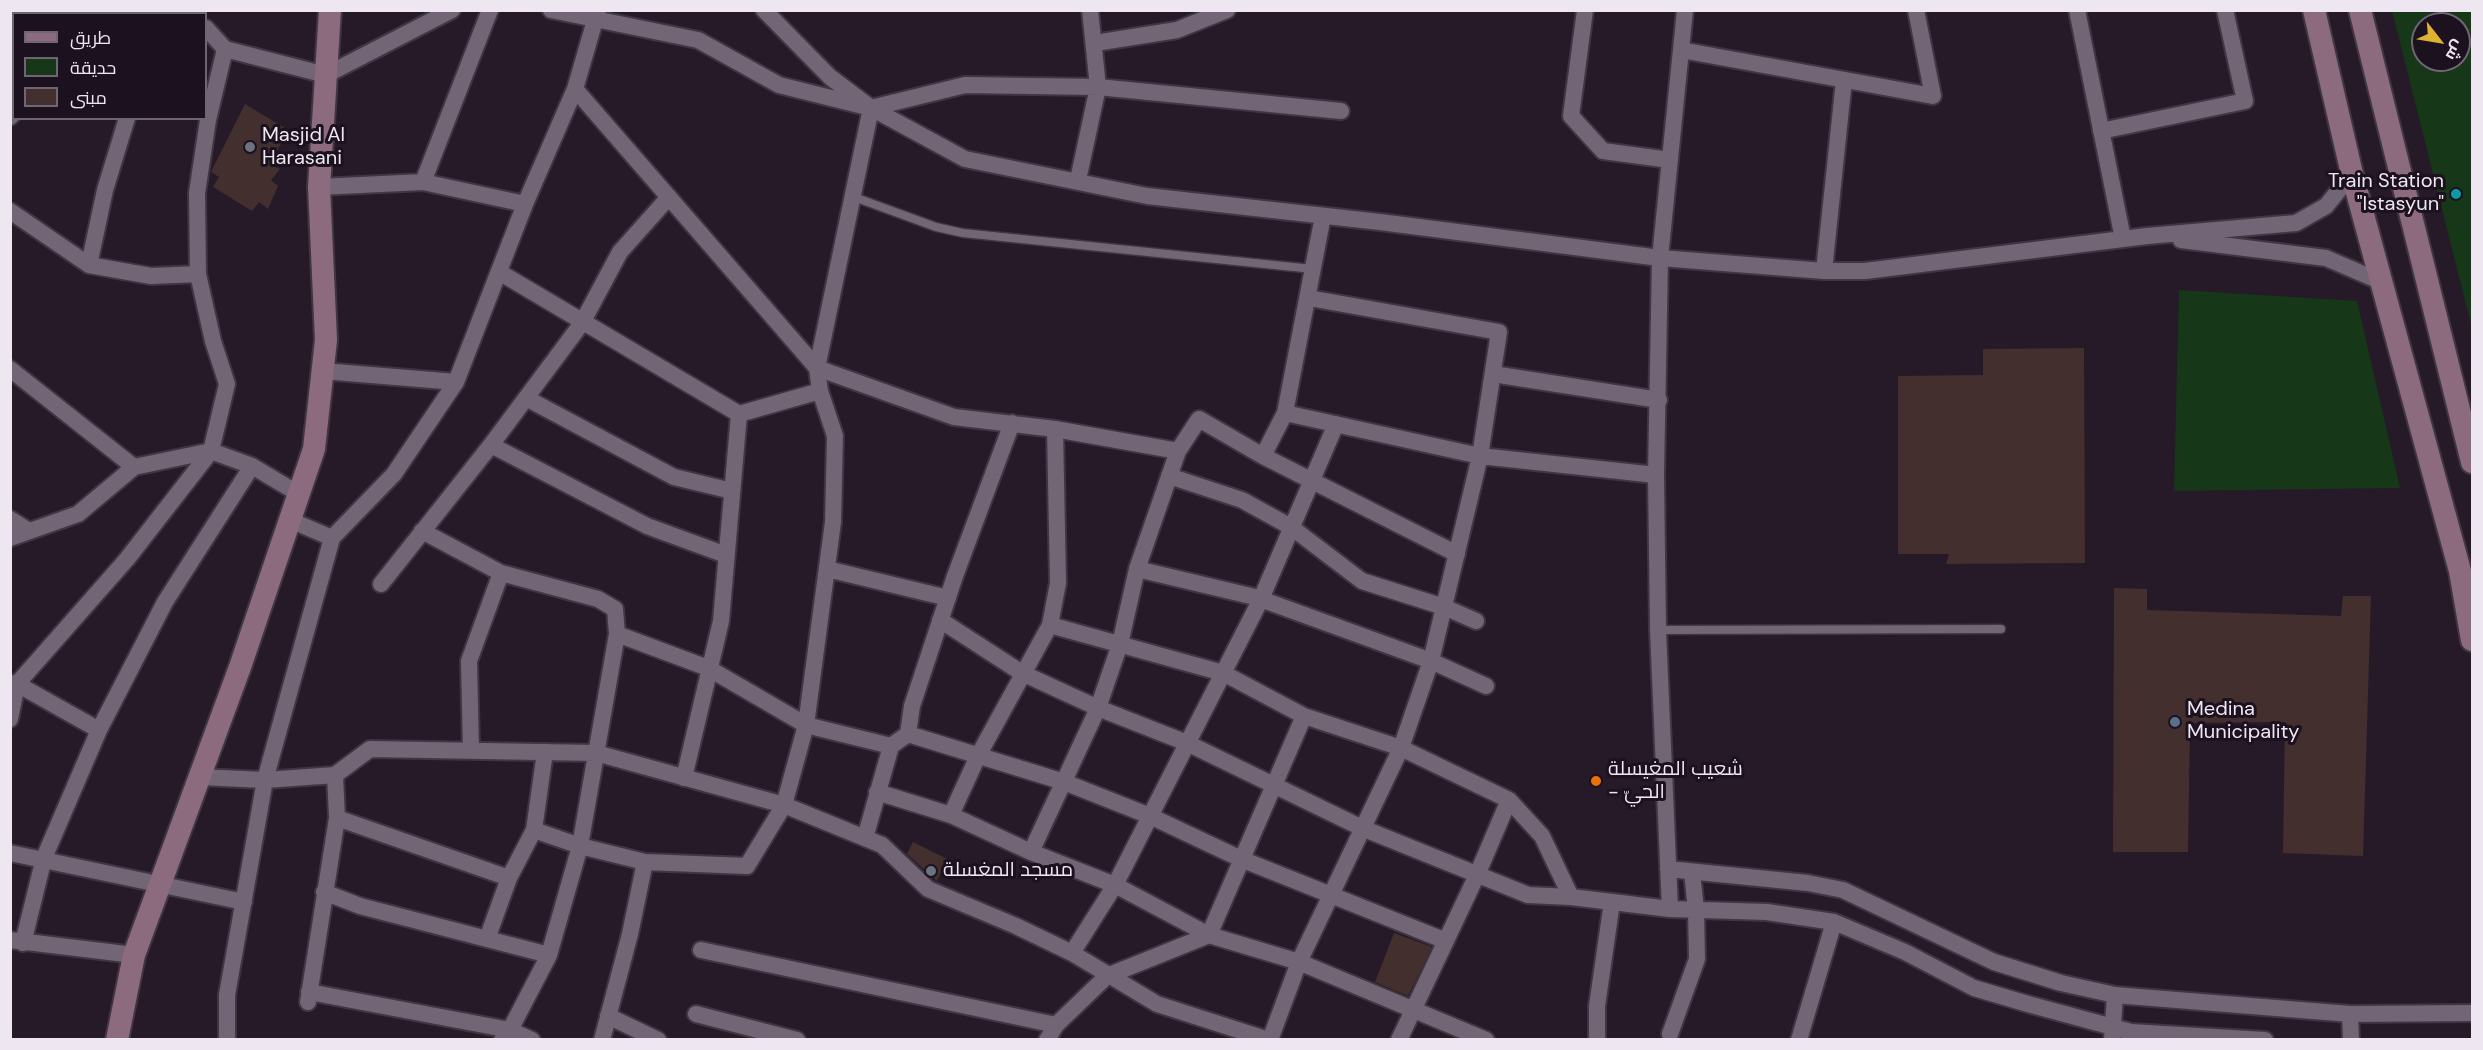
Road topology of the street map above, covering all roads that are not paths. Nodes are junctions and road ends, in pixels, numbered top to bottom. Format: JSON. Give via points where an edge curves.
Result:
{"nodes":[{"id":1,"x":330,"y":10,"type":"edge"},
{"id":2,"x":452,"y":10,"type":"edge"},
{"id":3,"x":490,"y":10,"type":"edge"},
{"id":4,"x":551,"y":10,"type":"edge"},
{"id":5,"x":764,"y":10,"type":"edge"},
{"id":6,"x":1090,"y":10,"type":"edge"},
{"id":7,"x":1227,"y":10,"type":"edge"},
{"id":8,"x":1585,"y":10,"type":"edge"},
{"id":9,"x":1685,"y":10,"type":"edge"},
{"id":10,"x":1916,"y":10,"type":"edge"},
{"id":11,"x":2077,"y":10,"type":"edge"},
{"id":12,"x":2225,"y":10,"type":"edge"},
{"id":13,"x":2314,"y":10,"type":"edge"},
{"id":14,"x":2360,"y":10,"type":"edge"},
{"id":15,"x":597,"y":15,"type":"edge"},
{"id":16,"x":207,"y":29,"type":"edge"},
{"id":17,"x":1095,"y":43,"type":"junction"},
{"id":18,"x":225,"y":49,"type":"junction"},
{"id":19,"x":1681,"y":50,"type":"junction"},
{"id":20,"x":326,"y":75,"type":"junction"},
{"id":21,"x":1844,"y":80,"type":"junction"},
{"id":22,"x":1098,"y":87,"type":"junction"},
{"id":23,"x":575,"y":89,"type":"junction"},
{"id":24,"x":871,"y":108,"type":"junction"},
{"id":25,"x":1341,"y":111,"type":"dead end"},
{"id":26,"x":126,"y":120,"type":"edge"},
{"id":27,"x":2101,"y":131,"type":"junction"},
{"id":28,"x":1670,"y":160,"type":"junction"},
{"id":29,"x":2352,"y":174,"type":"junction"},
{"id":30,"x":1078,"y":180,"type":"junction"},
{"id":31,"x":423,"y":182,"type":"junction"},
{"id":32,"x":319,"y":188,"type":"junction"},
{"id":33,"x":669,"y":197,"type":"junction"},
{"id":34,"x":854,"y":197,"type":"junction"},
{"id":35,"x":525,"y":204,"type":"junction"},
{"id":36,"x":10,"y":211,"type":"edge"},
{"id":37,"x":1323,"y":216,"type":"junction"},
{"id":38,"x":2147,"y":236,"type":"junction"},
{"id":39,"x":2123,"y":239,"type":"junction"},
{"id":40,"x":1660,"y":258,"type":"junction"},
{"id":41,"x":89,"y":265,"type":"junction"},
{"id":42,"x":1314,"y":269,"type":"junction"},
{"id":43,"x":499,"y":272,"type":"junction"},
{"id":44,"x":1824,"y":272,"type":"junction"},
{"id":45,"x":198,"y":274,"type":"junction"},
{"id":46,"x":2384,"y":283,"type":"junction"},
{"id":47,"x":1309,"y":298,"type":"junction"},
{"id":48,"x":582,"y":323,"type":"junction"},
{"id":49,"x":817,"y":368,"type":"junction"},
{"id":50,"x":10,"y":369,"type":"edge"},
{"id":51,"x":322,"y":371,"type":"junction"},
{"id":52,"x":1493,"y":374,"type":"junction"},
{"id":53,"x":456,"y":382,"type":"junction"},
{"id":54,"x":820,"y":391,"type":"junction"},
{"id":55,"x":526,"y":398,"type":"junction"},
{"id":56,"x":1659,"y":400,"type":"junction"},
{"id":57,"x":1285,"y":412,"type":"junction"},
{"id":58,"x":739,"y":414,"type":"junction"},
{"id":59,"x":1012,"y":423,"type":"junction"},
{"id":60,"x":1336,"y":424,"type":"junction"},
{"id":61,"x":1055,"y":429,"type":"junction"},
{"id":62,"x":491,"y":445,"type":"junction"},
{"id":63,"x":212,"y":451,"type":"junction"},
{"id":64,"x":1178,"y":451,"type":"junction"},
{"id":65,"x":1263,"y":456,"type":"junction"},
{"id":66,"x":1480,"y":456,"type":"junction"},
{"id":67,"x":2472,"y":462,"type":"edge"},
{"id":68,"x":252,"y":466,"type":"junction"},
{"id":69,"x":134,"y":467,"type":"junction"},
{"id":70,"x":1169,"y":476,"type":"junction"},
{"id":71,"x":1656,"y":476,"type":"junction"},
{"id":72,"x":1313,"y":482,"type":"junction"},
{"id":73,"x":732,"y":492,"type":"junction"},
{"id":74,"x":299,"y":494,"type":"junction"},
{"id":75,"x":10,"y":519,"type":"edge"},
{"id":76,"x":290,"y":520,"type":"junction"},
{"id":77,"x":1291,"y":527,"type":"junction"},
{"id":78,"x":29,"y":531,"type":"junction"},
{"id":79,"x":422,"y":531,"type":"junction"},
{"id":80,"x":10,"y":538,"type":"edge"},
{"id":81,"x":332,"y":538,"type":"junction"},
{"id":82,"x":1456,"y":554,"type":"junction"},
{"id":83,"x":726,"y":555,"type":"junction"},
{"id":84,"x":1137,"y":569,"type":"junction"},
{"id":85,"x":827,"y":570,"type":"junction"},
{"id":86,"x":501,"y":573,"type":"junction"},
{"id":87,"x":381,"y":584,"type":"dead end"},
{"id":88,"x":948,"y":598,"type":"junction"},
{"id":89,"x":1261,"y":599,"type":"junction"},
{"id":90,"x":1444,"y":607,"type":"junction"},
{"id":91,"x":940,"y":620,"type":"junction"},
{"id":92,"x":1476,"y":621,"type":"dead end"},
{"id":93,"x":1050,"y":625,"type":"junction"},
{"id":94,"x":2001,"y":629,"type":"dead end"},
{"id":95,"x":1658,"y":630,"type":"junction"},
{"id":96,"x":617,"y":634,"type":"junction"},
{"id":97,"x":2472,"y":640,"type":"edge"},
{"id":98,"x":1120,"y":644,"type":"junction"},
{"id":99,"x":1431,"y":661,"type":"junction"},
{"id":100,"x":708,"y":668,"type":"junction"},
{"id":101,"x":1022,"y":673,"type":"junction"},
{"id":102,"x":1223,"y":673,"type":"junction"},
{"id":103,"x":14,"y":683,"type":"edge"},
{"id":104,"x":1486,"y":686,"type":"dead end"},
{"id":105,"x":1098,"y":708,"type":"junction"},
{"id":106,"x":1304,"y":716,"type":"junction"},
{"id":107,"x":10,"y":719,"type":"edge"},
{"id":108,"x":806,"y":725,"type":"junction"},
{"id":109,"x":99,"y":730,"type":"junction"},
{"id":110,"x":908,"y":734,"type":"junction"},
{"id":111,"x":1187,"y":743,"type":"junction"},
{"id":112,"x":891,"y":746,"type":"junction"},
{"id":113,"x":1401,"y":748,"type":"junction"},
{"id":114,"x":471,"y":750,"type":"junction"},
{"id":115,"x":545,"y":752,"type":"junction"},
{"id":116,"x":596,"y":753,"type":"junction"},
{"id":117,"x":978,"y":756,"type":"junction"},
{"id":118,"x":335,"y":775,"type":"junction"},
{"id":119,"x":200,"y":777,"type":"junction"},
{"id":120,"x":684,"y":778,"type":"junction"},
{"id":121,"x":265,"y":780,"type":"junction"},
{"id":122,"x":1064,"y":782,"type":"junction"},
{"id":123,"x":1274,"y":785,"type":"junction"},
{"id":124,"x":877,"y":792,"type":"junction"},
{"id":125,"x":1509,"y":800,"type":"junction"},
{"id":126,"x":783,"y":805,"type":"junction"},
{"id":127,"x":951,"y":815,"type":"junction"},
{"id":128,"x":1150,"y":816,"type":"junction"},
{"id":129,"x":337,"y":818,"type":"junction"},
{"id":130,"x":1362,"y":828,"type":"junction"},
{"id":131,"x":534,"y":830,"type":"junction"},
{"id":132,"x":865,"y":838,"type":"junction"},
{"id":133,"x":580,"y":846,"type":"junction"},
{"id":134,"x":1031,"y":852,"type":"junction"},
{"id":135,"x":10,"y":853,"type":"edge"},
{"id":136,"x":44,"y":858,"type":"junction"},
{"id":137,"x":1241,"y":859,"type":"junction"},
{"id":138,"x":645,"y":862,"type":"junction"},
{"id":139,"x":1668,"y":869,"type":"junction"},
{"id":140,"x":1692,"y":872,"type":"junction"},
{"id":141,"x":1477,"y":875,"type":"junction"},
{"id":142,"x":509,"y":878,"type":"junction"},
{"id":143,"x":160,"y":884,"type":"junction"},
{"id":144,"x":1115,"y":885,"type":"junction"},
{"id":145,"x":324,"y":892,"type":"junction"},
{"id":146,"x":1330,"y":895,"type":"junction"},
{"id":147,"x":1571,"y":897,"type":"junction"},
{"id":148,"x":244,"y":902,"type":"junction"},
{"id":149,"x":1612,"y":902,"type":"junction"},
{"id":150,"x":1670,"y":909,"type":"junction"},
{"id":151,"x":1696,"y":910,"type":"junction"},
{"id":152,"x":1834,"y":922,"type":"junction"},
{"id":153,"x":1209,"y":935,"type":"junction"},
{"id":154,"x":487,"y":939,"type":"junction"},
{"id":155,"x":1446,"y":941,"type":"junction"},
{"id":156,"x":17,"y":942,"type":"edge"},
{"id":157,"x":701,"y":950,"type":"dead end"},
{"id":158,"x":1072,"y":953,"type":"junction"},
{"id":159,"x":134,"y":955,"type":"junction"},
{"id":160,"x":549,"y":955,"type":"junction"},
{"id":161,"x":1299,"y":962,"type":"junction"},
{"id":162,"x":1107,"y":976,"type":"junction"},
{"id":163,"x":2115,"y":995,"type":"junction"},
{"id":164,"x":1413,"y":1009,"type":"junction"},
{"id":165,"x":2472,"y":1013,"type":"edge"},
{"id":166,"x":696,"y":1014,"type":"dead end"},
{"id":167,"x":2350,"y":1014,"type":"junction"},
{"id":168,"x":608,"y":1016,"type":"junction"},
{"id":169,"x":1056,"y":1024,"type":"junction"},
{"id":170,"x":2112,"y":1033,"type":"edge"},
{"id":171,"x":506,"y":1035,"type":"edge"},
{"id":172,"x":1673,"y":1038,"type":"edge"},
{"id":173,"x":117,"y":1040,"type":"edge"},
{"id":174,"x":227,"y":1040,"type":"edge"},
{"id":175,"x":532,"y":1040,"type":"edge"},
{"id":176,"x":602,"y":1040,"type":"edge"},
{"id":177,"x":658,"y":1040,"type":"edge"},
{"id":178,"x":797,"y":1040,"type":"edge"},
{"id":179,"x":1047,"y":1040,"type":"edge"},
{"id":180,"x":1269,"y":1040,"type":"edge"},
{"id":181,"x":1399,"y":1040,"type":"edge"},
{"id":182,"x":1486,"y":1040,"type":"edge"},
{"id":183,"x":1597,"y":1040,"type":"edge"},
{"id":184,"x":1799,"y":1040,"type":"edge"},
{"id":185,"x":2265,"y":1040,"type":"edge"},
{"id":186,"x":2351,"y":1040,"type":"edge"}],
"edges":[{"from":1,"to":20,"type":"main road"},
{"from":2,"to":20,"type":"street"},
{"from":3,"to":31,"type":"street"},
{"from":4,"to":15,"type":"street"},
{"from":5,"to":24,"type":"street","via":[[830,76]]},
{"from":6,"to":17,"type":"street"},
{"from":7,"to":17,"type":"street","via":[[1177,30]]},
{"from":8,"to":28,"type":"street","via":[[1570,116],[1603,151]]},
{"from":9,"to":19,"type":"street"},
{"from":10,"to":21,"type":"street","via":[[1933,96]]},
{"from":11,"to":27,"type":"street"},
{"from":12,"to":27,"type":"street","via":[[2245,101]]},
{"from":13,"to":29,"type":"main road"},
{"from":14,"to":67,"type":"main road"},
{"from":15,"to":23,"type":"street"},
{"from":15,"to":24,"type":"street","via":[[698,40],[779,85]]},
{"from":16,"to":18,"type":"street"},
{"from":17,"to":22,"type":"street"},
{"from":18,"to":20,"type":"street"},
{"from":18,"to":45,"type":"street","via":[[208,120],[197,193]]},
{"from":19,"to":21,"type":"street"},
{"from":19,"to":28,"type":"street"},
{"from":20,"to":32,"type":"main road"},
{"from":21,"to":44,"type":"street"},
{"from":22,"to":24,"type":"street","via":[[965,85]]},
{"from":22,"to":25,"type":"street"},
{"from":22,"to":30,"type":"street"},
{"from":23,"to":33,"type":"street"},
{"from":23,"to":35,"type":"street"},
{"from":24,"to":30,"type":"street","via":[[965,159]]},
{"from":24,"to":34,"type":"street"},
{"from":26,"to":41,"type":"street","via":[[105,190]]},
{"from":27,"to":39,"type":"street"},
{"from":28,"to":40,"type":"street"},
{"from":29,"to":38,"type":"street","via":[[2326,206],[2296,223]]},
{"from":29,"to":46,"type":"main road"},
{"from":30,"to":37,"type":"street","via":[[1147,196]]},
{"from":31,"to":32,"type":"street"},
{"from":31,"to":35,"type":"street"},
{"from":32,"to":51,"type":"main road","via":[[326,340]]},
{"from":33,"to":48,"type":"street","via":[[620,252]]},
{"from":33,"to":49,"type":"street"},
{"from":34,"to":42,"type":"lane","via":[[963,233]]},
{"from":34,"to":49,"type":"street"},
{"from":35,"to":43,"type":"street"},
{"from":36,"to":41,"type":"street"},
{"from":37,"to":40,"type":"street"},
{"from":37,"to":42,"type":"street"},
{"from":38,"to":39,"type":"street"},
{"from":38,"to":46,"type":"street","via":[[2326,258]]},
{"from":39,"to":44,"type":"street","via":[[1865,271]]},
{"from":40,"to":44,"type":"street"},
{"from":40,"to":56,"type":"street"},
{"from":41,"to":45,"type":"street","via":[[151,276]]},
{"from":42,"to":47,"type":"street"},
{"from":43,"to":48,"type":"street"},
{"from":43,"to":53,"type":"street"},
{"from":45,"to":63,"type":"street","via":[[227,384]]},
{"from":46,"to":97,"type":"main road","via":[[2460,571]]},
{"from":47,"to":52,"type":"street","via":[[1499,332]]},
{"from":47,"to":57,"type":"street"},
{"from":48,"to":55,"type":"street"},
{"from":48,"to":58,"type":"street"},
{"from":49,"to":54,"type":"street"},
{"from":49,"to":59,"type":"street","via":[[954,417]]},
{"from":50,"to":69,"type":"street"},
{"from":51,"to":53,"type":"street"},
{"from":51,"to":74,"type":"main road","via":[[314,449]]},
{"from":52,"to":56,"type":"street"},
{"from":52,"to":66,"type":"street"},
{"from":53,"to":81,"type":"street","via":[[394,474]]},
{"from":54,"to":58,"type":"street"},
{"from":54,"to":85,"type":"street","via":[[835,436],[833,522]]},
{"from":55,"to":62,"type":"street"},
{"from":55,"to":73,"type":"street","via":[[674,477]]},
{"from":56,"to":71,"type":"street"},
{"from":57,"to":60,"type":"street"},
{"from":57,"to":65,"type":"street"},
{"from":58,"to":73,"type":"street"},
{"from":59,"to":61,"type":"street"},
{"from":59,"to":88,"type":"street"},
{"from":60,"to":66,"type":"street"},
{"from":60,"to":72,"type":"street"},
{"from":61,"to":64,"type":"street"},
{"from":61,"to":93,"type":"street","via":[[1058,583]]},
{"from":62,"to":79,"type":"street"},
{"from":62,"to":83,"type":"street","via":[[647,526]]},
{"from":63,"to":68,"type":"street"},
{"from":63,"to":69,"type":"street"},
{"from":63,"to":103,"type":"street","via":[[126,559]]},
{"from":64,"to":65,"type":"street","via":[[1199,418]]},
{"from":64,"to":70,"type":"street"},
{"from":65,"to":72,"type":"street"},
{"from":66,"to":71,"type":"street"},
{"from":66,"to":82,"type":"street"},
{"from":68,"to":74,"type":"street"},
{"from":68,"to":109,"type":"street","via":[[165,602]]},
{"from":69,"to":78,"type":"street","via":[[78,514]]},
{"from":70,"to":77,"type":"street","via":[[1242,500]]},
{"from":70,"to":84,"type":"street"},
{"from":71,"to":95,"type":"street"},
{"from":72,"to":77,"type":"street"},
{"from":72,"to":82,"type":"street"},
{"from":73,"to":83,"type":"street"},
{"from":74,"to":76,"type":"main road"},
{"from":75,"to":78,"type":"street"},
{"from":76,"to":81,"type":"street"},
{"from":76,"to":119,"type":"main road"},
{"from":77,"to":89,"type":"street"},
{"from":77,"to":90,"type":"street","via":[[1362,581]]},
{"from":78,"to":80,"type":"street"},
{"from":79,"to":86,"type":"street"},
{"from":79,"to":87,"type":"street"},
{"from":81,"to":121,"type":"street"},
{"from":82,"to":90,"type":"street"},
{"from":83,"to":100,"type":"street","via":[[721,621]]},
{"from":84,"to":89,"type":"street"},
{"from":84,"to":98,"type":"street"},
{"from":85,"to":88,"type":"street"},
{"from":85,"to":108,"type":"street"},
{"from":86,"to":96,"type":"street","via":[[598,598],[615,609]]},
{"from":86,"to":114,"type":"street","via":[[469,661]]},
{"from":88,"to":91,"type":"street"},
{"from":89,"to":99,"type":"street"},
{"from":89,"to":102,"type":"street"},
{"from":90,"to":92,"type":"street"},
{"from":90,"to":99,"type":"street"},
{"from":91,"to":101,"type":"street"},
{"from":91,"to":110,"type":"street","via":[[912,706]]},
{"from":93,"to":98,"type":"street"},
{"from":93,"to":101,"type":"street"},
{"from":94,"to":95,"type":"lane"},
{"from":95,"to":139,"type":"street"},
{"from":96,"to":100,"type":"street"},
{"from":96,"to":116,"type":"street"},
{"from":98,"to":102,"type":"street"},
{"from":98,"to":105,"type":"street"},
{"from":99,"to":104,"type":"street"},
{"from":99,"to":113,"type":"street"},
{"from":100,"to":108,"type":"street"},
{"from":100,"to":120,"type":"street"},
{"from":101,"to":105,"type":"street"},
{"from":101,"to":117,"type":"street"},
{"from":102,"to":106,"type":"street"},
{"from":102,"to":111,"type":"street"},
{"from":103,"to":107,"type":"street"},
{"from":103,"to":109,"type":"street"},
{"from":105,"to":111,"type":"street"},
{"from":105,"to":122,"type":"street"},
{"from":106,"to":113,"type":"street"},
{"from":106,"to":123,"type":"street"},
{"from":108,"to":112,"type":"street"},
{"from":108,"to":126,"type":"street"},
{"from":109,"to":136,"type":"street"},
{"from":110,"to":112,"type":"street"},
{"from":110,"to":117,"type":"street"},
{"from":111,"to":123,"type":"street"},
{"from":111,"to":128,"type":"street"},
{"from":112,"to":124,"type":"street"},
{"from":113,"to":125,"type":"street"},
{"from":113,"to":130,"type":"street"},
{"from":114,"to":115,"type":"street"},
{"from":114,"to":118,"type":"street","via":[[370,749]]},
{"from":115,"to":116,"type":"street"},
{"from":115,"to":131,"type":"street"},
{"from":116,"to":120,"type":"street"},
{"from":116,"to":133,"type":"street"},
{"from":117,"to":122,"type":"street"},
{"from":117,"to":127,"type":"street"},
{"from":118,"to":121,"type":"street"},
{"from":118,"to":129,"type":"street"},
{"from":119,"to":121,"type":"street"},
{"from":119,"to":143,"type":"main road"},
{"from":120,"to":126,"type":"street"},
{"from":121,"to":148,"type":"street"},
{"from":122,"to":128,"type":"street"},
{"from":122,"to":134,"type":"street"},
{"from":123,"to":130,"type":"street"},
{"from":123,"to":137,"type":"street"},
{"from":124,"to":127,"type":"street"},
{"from":124,"to":132,"type":"street"},
{"from":125,"to":141,"type":"street"},
{"from":125,"to":147,"type":"street","via":[[1542,836]]},
{"from":126,"to":132,"type":"street"},
{"from":126,"to":138,"type":"street","via":[[747,866]]},
{"from":127,"to":134,"type":"street"},
{"from":128,"to":137,"type":"street"},
{"from":128,"to":144,"type":"street"},
{"from":129,"to":142,"type":"street"},
{"from":129,"to":145,"type":"street"},
{"from":130,"to":141,"type":"street"},
{"from":130,"to":146,"type":"street"},
{"from":131,"to":133,"type":"street"},
{"from":131,"to":142,"type":"street"},
{"from":132,"to":158,"type":"street","via":[[882,845],[928,889]]},
{"from":133,"to":138,"type":"street"},
{"from":133,"to":160,"type":"street"},
{"from":134,"to":144,"type":"street"},
{"from":135,"to":136,"type":"street"},
{"from":136,"to":143,"type":"street"},
{"from":136,"to":156,"type":"street"},
{"from":137,"to":146,"type":"street"},
{"from":137,"to":153,"type":"street"},
{"from":138,"to":168,"type":"street"},
{"from":139,"to":140,"type":"street"},
{"from":139,"to":150,"type":"street"},
{"from":140,"to":151,"type":"street"},
{"from":140,"to":163,"type":"street","via":[[1843,890],[1994,962]]},
{"from":141,"to":147,"type":"street","via":[[1528,895]]},
{"from":141,"to":155,"type":"street"},
{"from":142,"to":154,"type":"street"},
{"from":143,"to":148,"type":"street"},
{"from":143,"to":159,"type":"main road"},
{"from":144,"to":153,"type":"street"},
{"from":144,"to":158,"type":"street"},
{"from":145,"to":154,"type":"street","via":[[360,906]]},
{"from":145,"to":171,"type":"street","via":[[309,997]]},
{"from":146,"to":155,"type":"street"},
{"from":146,"to":161,"type":"street"},
{"from":147,"to":149,"type":"street"},
{"from":148,"to":174,"type":"street","via":[[227,995]]},
{"from":149,"to":150,"type":"street"},
{"from":149,"to":183,"type":"street","via":[[1597,1006]]},
{"from":150,"to":151,"type":"street"},
{"from":151,"to":152,"type":"street","via":[[1767,912]]},
{"from":151,"to":172,"type":"street","via":[[1697,959]]},
{"from":152,"to":170,"type":"street","via":[[1905,952],[1974,988]]},
{"from":152,"to":184,"type":"street"},
{"from":153,"to":161,"type":"street"},
{"from":153,"to":162,"type":"street"},
{"from":154,"to":160,"type":"street"},
{"from":155,"to":164,"type":"street"},
{"from":156,"to":159,"type":"street"},
{"from":157,"to":169,"type":"street"},
{"from":158,"to":162,"type":"street"},
{"from":159,"to":173,"type":"main road"},
{"from":160,"to":171,"type":"street"},
{"from":161,"to":164,"type":"street"},
{"from":161,"to":180,"type":"street"},
{"from":162,"to":169,"type":"street"},
{"from":162,"to":180,"type":"street","via":[[1157,1004]]},
{"from":163,"to":167,"type":"street"},
{"from":163,"to":170,"type":"street"},
{"from":164,"to":181,"type":"street"},
{"from":164,"to":182,"type":"street"},
{"from":165,"to":167,"type":"street"},
{"from":166,"to":178,"type":"street"},
{"from":167,"to":186,"type":"street"},
{"from":168,"to":176,"type":"street"},
{"from":168,"to":177,"type":"street"},
{"from":169,"to":179,"type":"street"},
{"from":170,"to":185,"type":"street"},
{"from":171,"to":175,"type":"street"}]}
